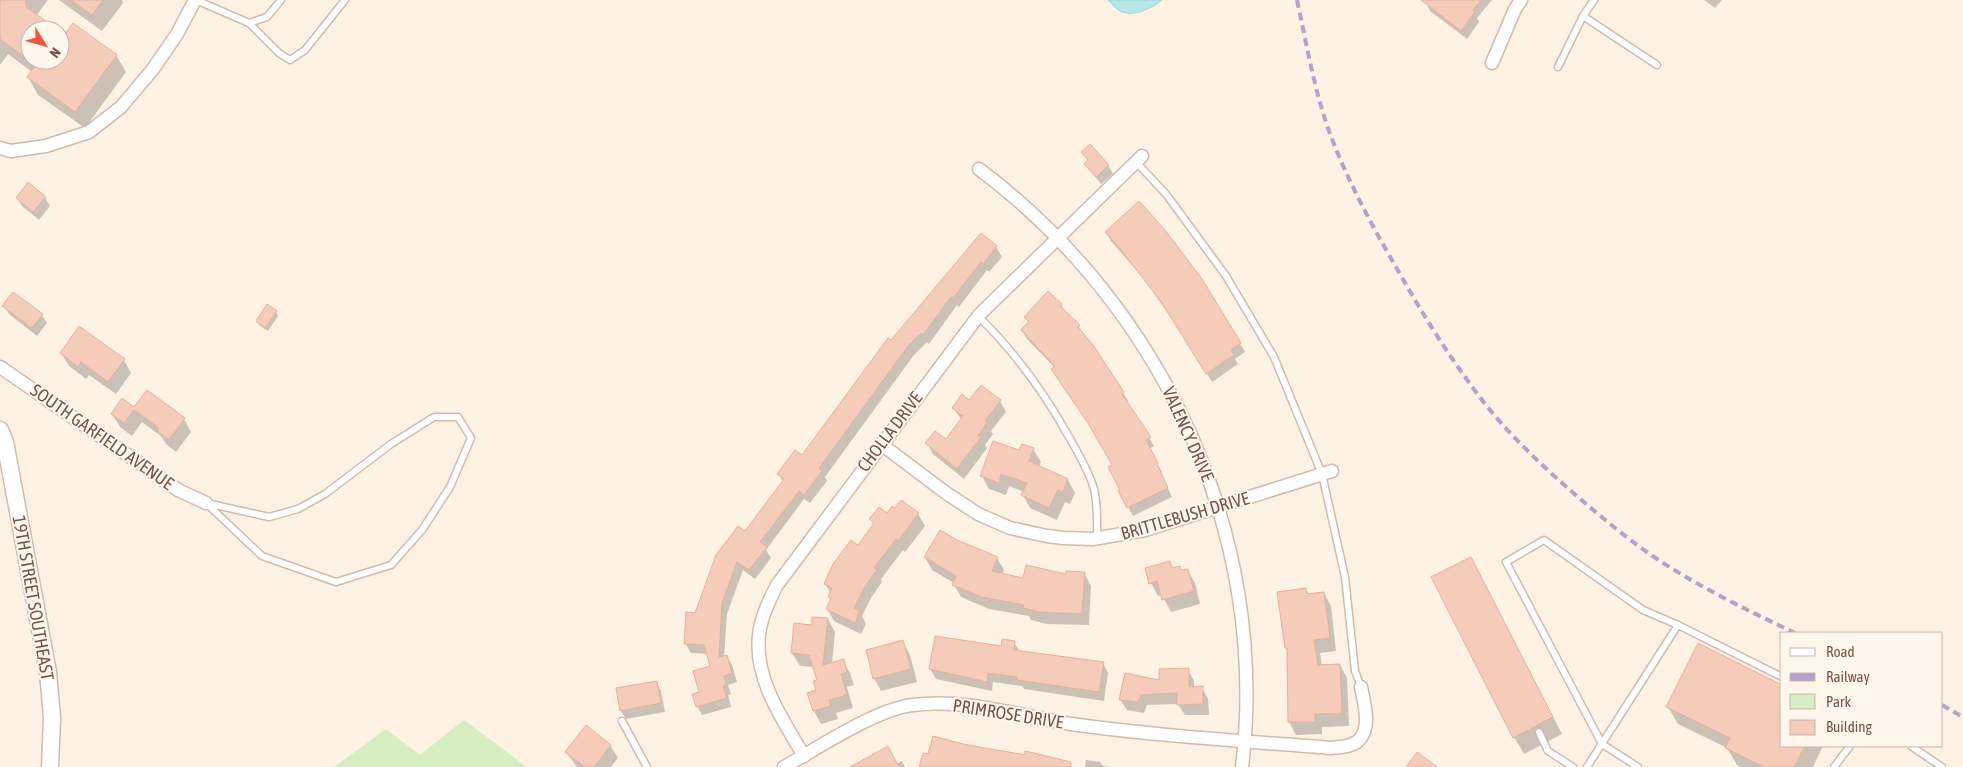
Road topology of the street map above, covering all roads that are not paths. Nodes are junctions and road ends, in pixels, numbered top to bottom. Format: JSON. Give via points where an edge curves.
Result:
{"nodes":[{"id":1,"x":196,"y":0,"type":"edge"},
{"id":2,"x":281,"y":0,"type":"edge"},
{"id":3,"x":345,"y":0,"type":"edge"},
{"id":4,"x":1521,"y":0,"type":"edge"},
{"id":5,"x":1594,"y":0,"type":"edge"},
{"id":6,"x":1583,"y":16,"type":"junction"},
{"id":7,"x":249,"y":23,"type":"junction"},
{"id":8,"x":1492,"y":63,"type":"dead end"},
{"id":9,"x":1657,"y":65,"type":"dead end"},
{"id":10,"x":1558,"y":67,"type":"dead end"},
{"id":11,"x":0,"y":148,"type":"edge"},
{"id":12,"x":1139,"y":159,"type":"joint"},
{"id":13,"x":979,"y":169,"type":"dead end"},
{"id":14,"x":1058,"y":237,"type":"junction"},
{"id":15,"x":978,"y":316,"type":"junction"},
{"id":16,"x":0,"y":367,"type":"edge"},
{"id":17,"x":0,"y":430,"type":"edge"},
{"id":18,"x":881,"y":444,"type":"junction"},
{"id":19,"x":1327,"y":472,"type":"junction"},
{"id":20,"x":206,"y":503,"type":"junction"},
{"id":21,"x":1217,"y":506,"type":"junction"},
{"id":22,"x":1097,"y":538,"type":"junction"},
{"id":23,"x":1678,"y":625,"type":"junction"},
{"id":24,"x":1780,"y":676,"type":"edge"},
{"id":25,"x":1361,"y":687,"type":"joint"},
{"id":26,"x":622,"y":721,"type":"dead end"},
{"id":27,"x":1539,"y":732,"type":"dead end"},
{"id":28,"x":1245,"y":741,"type":"junction"},
{"id":29,"x":1602,"y":744,"type":"junction"},
{"id":30,"x":1849,"y":747,"type":"edge"},
{"id":31,"x":1912,"y":747,"type":"edge"},
{"id":32,"x":804,"y":756,"type":"junction"},
{"id":33,"x":50,"y":767,"type":"edge"},
{"id":34,"x":647,"y":767,"type":"edge"},
{"id":35,"x":784,"y":767,"type":"edge"},
{"id":36,"x":1242,"y":767,"type":"edge"},
{"id":37,"x":1573,"y":767,"type":"edge"},
{"id":38,"x":1588,"y":767,"type":"edge"},
{"id":39,"x":1638,"y":767,"type":"edge"},
{"id":40,"x":1834,"y":767,"type":"edge"},
{"id":41,"x":1942,"y":767,"type":"edge"}],
"edges":[{"from":1,"to":7,"type":"lane"},
{"from":1,"to":11,"type":"street","via":[[153,69],[121,107],[90,132],[46,146],[11,151]]},
{"from":2,"to":7,"type":"lane","via":[[268,17]]},
{"from":3,"to":7,"type":"lane","via":[[305,50],[290,60]]},
{"from":4,"to":8,"type":"street"},
{"from":5,"to":6,"type":"lane"},
{"from":6,"to":9,"type":"lane"},
{"from":6,"to":10,"type":"lane"},
{"from":12,"to":14,"type":"street","name":"CHOLLA DRIVE"},
{"from":12,"to":19,"type":"lane","via":[[1230,282],[1274,357]]},
{"from":13,"to":14,"type":"street","name":"VALENCY DRIVE"},
{"from":14,"to":15,"type":"street","name":"CHOLLA DRIVE"},
{"from":14,"to":21,"type":"street","name":"VALENCY DRIVE","via":[[1099,283],[1146,348],[1186,422]]},
{"from":15,"to":18,"type":"street","name":"CHOLLA DRIVE"},
{"from":15,"to":22,"type":"lane","via":[[1024,366],[1052,406],[1078,453],[1094,489]]},
{"from":16,"to":20,"type":"street","name":"SOUTH GARFIELD AVENUE","via":[[178,490]]},
{"from":17,"to":33,"type":"street","name":"19TH STREET SOUTHEAST","via":[[5,442],[48,672],[52,718]]},
{"from":18,"to":22,"type":"street","name":"BRITTLEBUSH DRIVE","via":[[962,504],[996,523],[1047,536]]},
{"from":18,"to":32,"type":"street","name":"CHOLLA DRIVE","via":[[777,585],[762,621],[758,651],[764,679]]},
{"from":19,"to":21,"type":"street","name":"BRITTLEBUSH DRIVE"},
{"from":19,"to":25,"type":"lane","via":[[1345,577],[1355,670]]},
{"from":20,"to":20,"type":"lane","via":[[262,556],[336,582],[391,565],[422,530],[450,487],[471,438],[458,417],[434,417],[391,444],[325,494],[298,509],[269,517]]},
{"from":21,"to":22,"type":"street","name":"BRITTLEBUSH DRIVE","via":[[1145,530]]},
{"from":21,"to":28,"type":"street","name":"VALENCY DRIVE","via":[[1230,554],[1244,635]]},
{"from":23,"to":24,"type":"lane"},
{"from":23,"to":29,"type":"lane"},
{"from":23,"to":29,"type":"lane","via":[[1643,610],[1544,540],[1506,562]]},
{"from":25,"to":28,"type":"street","name":"PRIMROSE DRIVE","via":[[1366,719],[1358,742],[1331,748]]},
{"from":26,"to":34,"type":"lane"},
{"from":27,"to":37,"type":"lane","via":[[1548,751]]},
{"from":28,"to":32,"type":"street","name":"PRIMROSE DRIVE","via":[[1108,728],[942,704],[912,705],[862,723]]},
{"from":28,"to":36,"type":"street","name":"VALENCY DRIVE"},
{"from":29,"to":38,"type":"lane"},
{"from":29,"to":39,"type":"lane"},
{"from":30,"to":40,"type":"lane"},
{"from":31,"to":41,"type":"lane"},
{"from":32,"to":35,"type":"street","name":"PRIMROSE DRIVE"}]}
